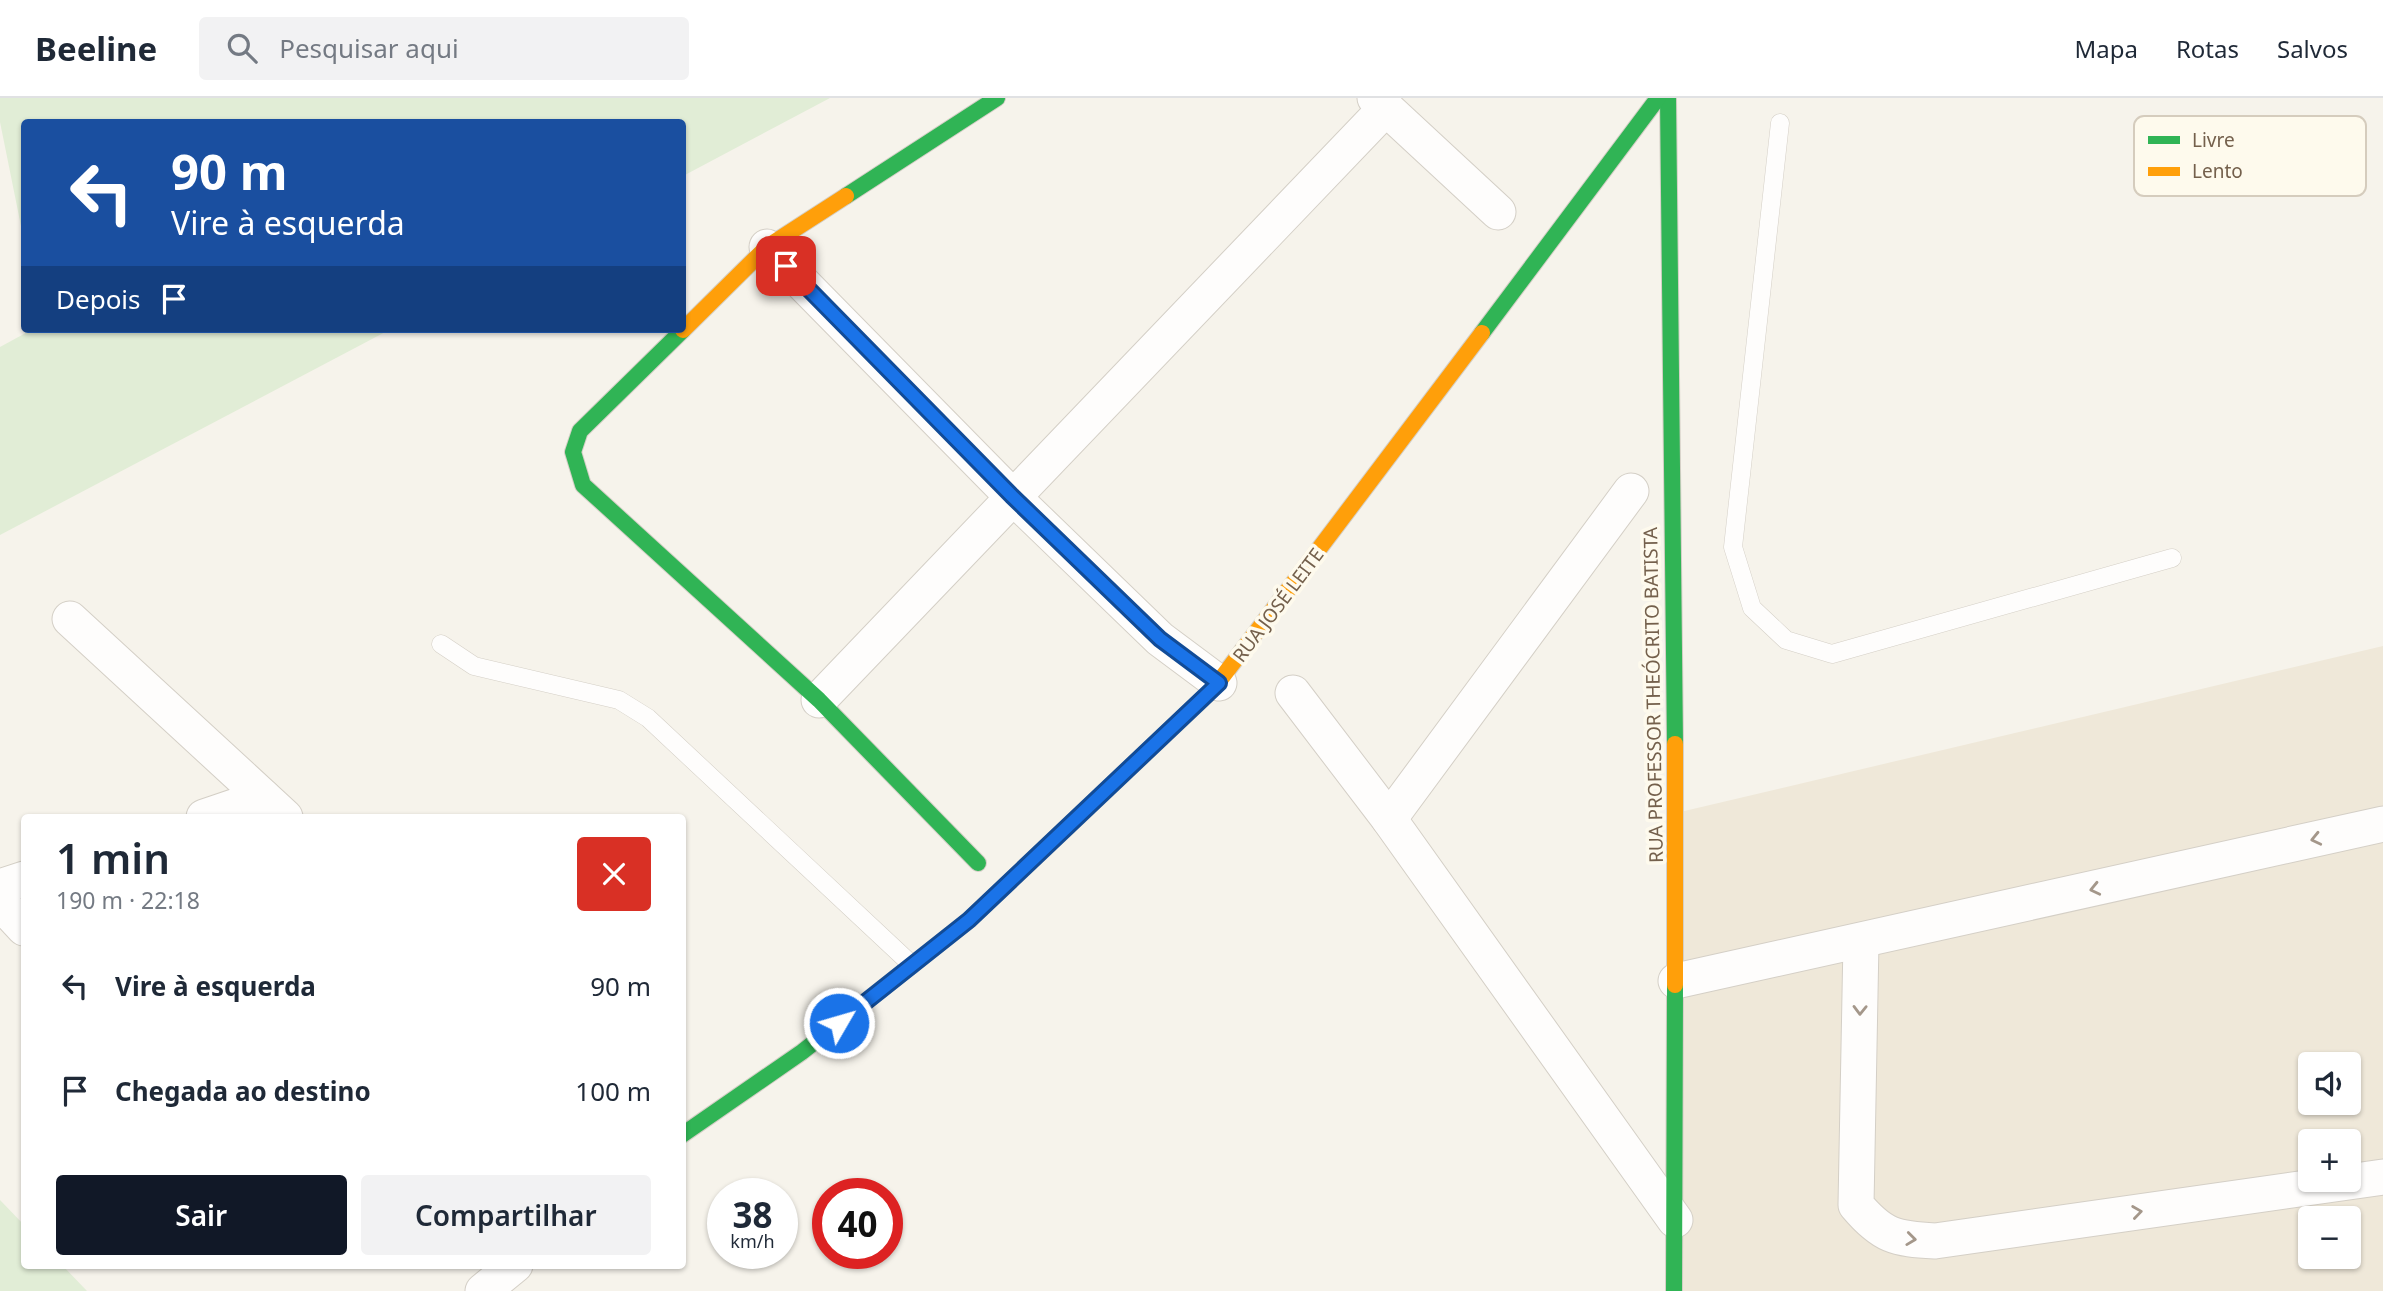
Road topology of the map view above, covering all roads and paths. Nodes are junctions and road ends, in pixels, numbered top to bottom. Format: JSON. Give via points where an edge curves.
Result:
{"nodes":[{"id":1,"x":997,"y":98,"type":"edge"},
{"id":2,"x":1658,"y":98,"type":"edge"},
{"id":3,"x":1668,"y":98,"type":"edge"},
{"id":4,"x":1380,"y":103,"type":"edge"},
{"id":5,"x":1780,"y":123,"type":"dead end"},
{"id":6,"x":1498,"y":212,"type":"dead end"},
{"id":7,"x":767,"y":247,"type":"junction"},
{"id":8,"x":686,"y":327,"type":"edge"},
{"id":9,"x":680,"y":333,"type":"edge"},
{"id":10,"x":1631,"y":491,"type":"dead end"},
{"id":11,"x":1012,"y":496,"type":"junction"},
{"id":12,"x":2172,"y":558,"type":"dead end"},
{"id":13,"x":70,"y":618,"type":"dead end"},
{"id":14,"x":441,"y":644,"type":"dead end"},
{"id":15,"x":1219,"y":683,"type":"junction"},
{"id":16,"x":1293,"y":693,"type":"dead end"},
{"id":17,"x":819,"y":700,"type":"junction"},
{"id":18,"x":274,"y":807,"type":"edge"},
{"id":19,"x":225,"y":814,"type":"edge"},
{"id":20,"x":1389,"y":819,"type":"junction"},
{"id":21,"x":2383,"y":824,"type":"edge"},
{"id":22,"x":978,"y":863,"type":"dead end"},
{"id":23,"x":21,"y":880,"type":"edge"},
{"id":24,"x":0,"y":887,"type":"edge"},
{"id":25,"x":0,"y":902,"type":"edge"},
{"id":26,"x":21,"y":925,"type":"edge"},
{"id":27,"x":1861,"y":942,"type":"junction"},
{"id":28,"x":912,"y":965,"type":"junction"},
{"id":29,"x":1676,"y":981,"type":"junction"},
{"id":30,"x":686,"y":1132,"type":"edge"},
{"id":31,"x":2383,"y":1177,"type":"edge"},
{"id":32,"x":1675,"y":1220,"type":"junction"},
{"id":33,"x":510,"y":1269,"type":"edge"},
{"id":34,"x":483,"y":1291,"type":"edge"},
{"id":35,"x":1674,"y":1291,"type":"edge"}],
"edges":[{"from":1,"to":7,"type":"street"},
{"from":2,"to":15,"type":"street","name":"RUA JOSÉ LEITE"},
{"from":3,"to":29,"type":"street","name":"RUA PROFESSOR THEÓCRITO BATISTA"},
{"from":4,"to":6,"type":"street"},
{"from":4,"to":11,"type":"street"},
{"from":5,"to":12,"type":"lane","via":[[1733,547],[1752,608],[1786,640],[1832,654]]},
{"from":7,"to":8,"type":"street"},
{"from":7,"to":11,"type":"street"},
{"from":9,"to":17,"type":"street","via":[[580,431],[573,452],[583,485]]},
{"from":10,"to":20,"type":"street"},
{"from":11,"to":15,"type":"street","via":[[1160,639]]},
{"from":11,"to":17,"type":"street"},
{"from":13,"to":18,"type":"street"},
{"from":14,"to":28,"type":"lane","via":[[474,666],[608,697],[648,718]]},
{"from":15,"to":28,"type":"street","name":"RUA JOSÉ LEITE","via":[[969,920]]},
{"from":16,"to":20,"type":"street"},
{"from":17,"to":22,"type":"street"},
{"from":18,"to":19,"type":"street"},
{"from":20,"to":32,"type":"street"},
{"from":21,"to":27,"type":"street","one_way":true},
{"from":23,"to":24,"type":"street"},
{"from":25,"to":26,"type":"street"},
{"from":27,"to":29,"type":"street"},
{"from":27,"to":31,"type":"street","one_way":true,"via":[[1856,1205],[1874,1227],[1904,1239],[1935,1241]]},
{"from":28,"to":30,"type":"street","name":"RUA JOSÉ LEITE","via":[[802,1052]]},
{"from":29,"to":32,"type":"street","name":"RUA PROFESSOR THEÓCRITO BATISTA"},
{"from":32,"to":35,"type":"street","name":"RUA PROFESSOR THEÓCRITO BATISTA"},
{"from":33,"to":34,"type":"street"}]}
